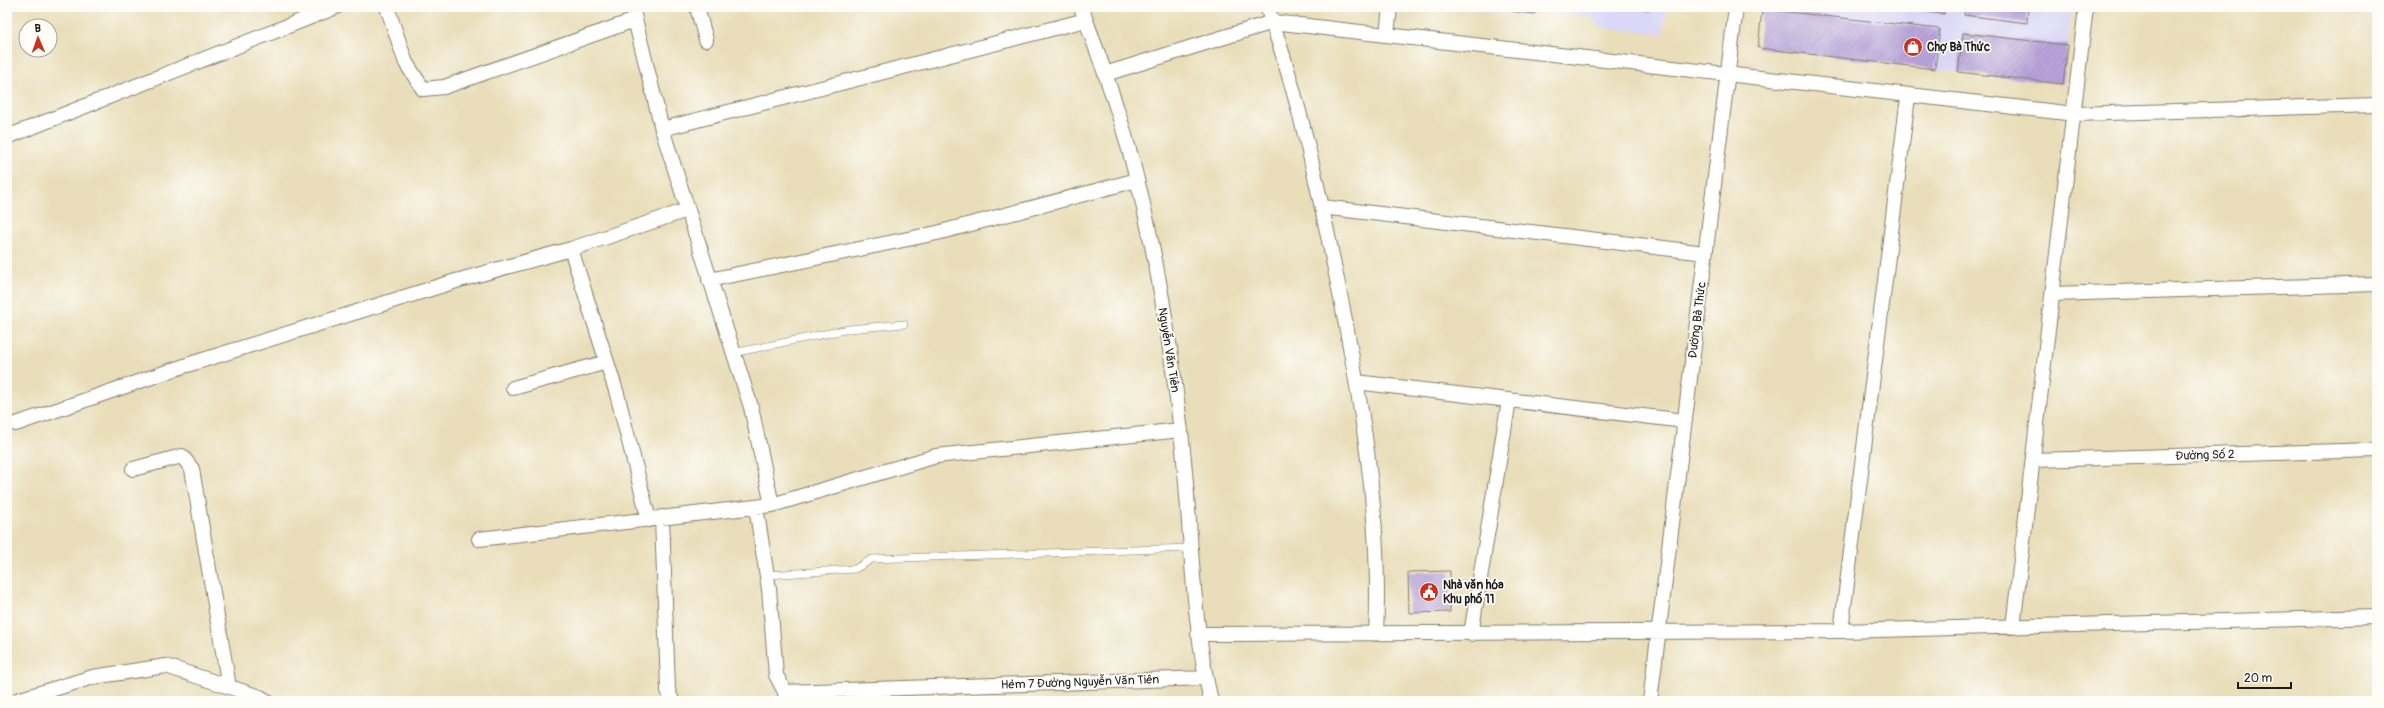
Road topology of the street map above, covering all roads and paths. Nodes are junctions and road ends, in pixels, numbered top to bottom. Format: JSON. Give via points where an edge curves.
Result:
{"nodes":[{"id":1,"x":336,"y":7,"type":"edge"},
{"id":2,"x":387,"y":7,"type":"edge"},
{"id":3,"x":697,"y":7,"type":"edge"},
{"id":4,"x":1082,"y":7,"type":"edge"},
{"id":5,"x":1268,"y":7,"type":"edge"},
{"id":6,"x":1390,"y":7,"type":"edge"},
{"id":7,"x":1736,"y":7,"type":"edge"},
{"id":8,"x":2086,"y":7,"type":"edge"},
{"id":9,"x":633,"y":14,"type":"edge"},
{"id":10,"x":1086,"y":20,"type":"junction"},
{"id":11,"x":1273,"y":22,"type":"junction"},
{"id":12,"x":1387,"y":35,"type":"junction"},
{"id":13,"x":706,"y":40,"type":"dead end"},
{"id":14,"x":1105,"y":74,"type":"junction"},
{"id":15,"x":1728,"y":76,"type":"junction"},
{"id":16,"x":1908,"y":97,"type":"junction"},
{"id":17,"x":2377,"y":105,"type":"edge"},
{"id":18,"x":2075,"y":114,"type":"junction"},
{"id":19,"x":662,"y":129,"type":"junction"},
{"id":20,"x":7,"y":138,"type":"edge"},
{"id":21,"x":1137,"y":180,"type":"junction"},
{"id":22,"x":1322,"y":207,"type":"junction"},
{"id":23,"x":687,"y":210,"type":"junction"},
{"id":24,"x":571,"y":249,"type":"junction"},
{"id":25,"x":1705,"y":253,"type":"junction"},
{"id":26,"x":709,"y":280,"type":"junction"},
{"id":27,"x":2377,"y":284,"type":"edge"},
{"id":28,"x":2053,"y":294,"type":"junction"},
{"id":29,"x":904,"y":324,"type":"dead end"},
{"id":30,"x":733,"y":353,"type":"junction"},
{"id":31,"x":607,"y":362,"type":"junction"},
{"id":32,"x":1356,"y":382,"type":"junction"},
{"id":33,"x":513,"y":388,"type":"dead end"},
{"id":34,"x":1509,"y":400,"type":"junction"},
{"id":35,"x":1684,"y":421,"type":"junction"},
{"id":36,"x":16,"y":424,"type":"dead end"},
{"id":37,"x":1181,"y":430,"type":"junction"},
{"id":38,"x":2377,"y":450,"type":"edge"},
{"id":39,"x":2033,"y":460,"type":"junction"},
{"id":40,"x":133,"y":469,"type":"dead end"},
{"id":41,"x":772,"y":505,"type":"junction"},
{"id":42,"x":756,"y":507,"type":"junction"},
{"id":43,"x":655,"y":519,"type":"junction"},
{"id":44,"x":480,"y":539,"type":"dead end"},
{"id":45,"x":1191,"y":548,"type":"junction"},
{"id":46,"x":768,"y":575,"type":"junction"},
{"id":47,"x":2377,"y":617,"type":"edge"},
{"id":48,"x":2013,"y":627,"type":"junction"},
{"id":49,"x":1841,"y":631,"type":"junction"},
{"id":50,"x":1198,"y":634,"type":"junction"},
{"id":51,"x":1376,"y":634,"type":"junction"},
{"id":52,"x":1471,"y":634,"type":"junction"},
{"id":53,"x":1658,"y":634,"type":"junction"},
{"id":54,"x":1206,"y":678,"type":"junction"},
{"id":55,"x":229,"y":687,"type":"junction"},
{"id":56,"x":786,"y":697,"type":"edge"},
{"id":57,"x":14,"y":701,"type":"edge"},
{"id":58,"x":267,"y":701,"type":"edge"},
{"id":59,"x":672,"y":701,"type":"edge"},
{"id":60,"x":1211,"y":701,"type":"edge"},
{"id":61,"x":1650,"y":701,"type":"edge"}],
"edges":[{"from":1,"to":20,"type":"street"},
{"from":2,"to":9,"type":"street","via":[[406,63],[423,89],[444,87]]},
{"from":3,"to":13,"type":"street"},
{"from":4,"to":10,"type":"street","name":"Nguyễn Văn Tiên"},
{"from":5,"to":11,"type":"street"},
{"from":6,"to":12,"type":"street"},
{"from":7,"to":15,"type":"street","name":"Đường Bà Thức"},
{"from":8,"to":18,"type":"street"},
{"from":9,"to":19,"type":"street"},
{"from":10,"to":14,"type":"street","name":"Nguyễn Văn Tiên"},
{"from":10,"to":19,"type":"street"},
{"from":11,"to":12,"type":"street"},
{"from":11,"to":14,"type":"street"},
{"from":11,"to":22,"type":"street"},
{"from":12,"to":15,"type":"street"},
{"from":14,"to":21,"type":"street","name":"Nguyễn Văn Tiên"},
{"from":15,"to":16,"type":"street"},
{"from":15,"to":25,"type":"street","name":"Đường Bà Thức"},
{"from":16,"to":18,"type":"street"},
{"from":16,"to":49,"type":"street"},
{"from":17,"to":18,"type":"street"},
{"from":18,"to":28,"type":"street"},
{"from":19,"to":23,"type":"street"},
{"from":21,"to":26,"type":"street","via":[[937,233]]},
{"from":21,"to":37,"type":"street","name":"Nguyễn Văn Tiên","via":[[1156,269]]},
{"from":22,"to":25,"type":"street"},
{"from":22,"to":32,"type":"street"},
{"from":23,"to":24,"type":"street"},
{"from":23,"to":26,"type":"street"},
{"from":24,"to":31,"type":"street"},
{"from":24,"to":36,"type":"street","via":[[456,281],[187,365]]},
{"from":25,"to":35,"type":"street","name":"Đường Bà Thức"},
{"from":26,"to":30,"type":"street"},
{"from":27,"to":28,"type":"street"},
{"from":28,"to":39,"type":"street"},
{"from":29,"to":30,"type":"lane","via":[[849,329]]},
{"from":30,"to":41,"type":"street","via":[[751,407]]},
{"from":31,"to":33,"type":"street"},
{"from":31,"to":43,"type":"street"},
{"from":32,"to":34,"type":"street"},
{"from":32,"to":51,"type":"street","via":[[1375,528]]},
{"from":34,"to":35,"type":"street"},
{"from":34,"to":52,"type":"street"},
{"from":35,"to":53,"type":"street","name":"Đường Bà Thức"},
{"from":37,"to":41,"type":"street","via":[[936,456]]},
{"from":37,"to":45,"type":"street","name":"Nguyễn Văn Tiên"},
{"from":38,"to":39,"type":"street","name":"Đường Số 2"},
{"from":39,"to":48,"type":"street"},
{"from":40,"to":55,"type":"street","via":[[182,456],[192,469]]},
{"from":41,"to":42,"type":"street"},
{"from":42,"to":43,"type":"street"},
{"from":42,"to":46,"type":"street"},
{"from":43,"to":44,"type":"street"},
{"from":43,"to":59,"type":"street","via":[[668,690]]},
{"from":45,"to":46,"type":"lane","via":[[872,559],[855,568]]},
{"from":45,"to":50,"type":"street","name":"Nguyễn Văn Tiên"},
{"from":46,"to":56,"type":"street","via":[[776,675]]},
{"from":47,"to":48,"type":"street"},
{"from":48,"to":49,"type":"street"},
{"from":49,"to":53,"type":"street"},
{"from":50,"to":51,"type":"street"},
{"from":50,"to":54,"type":"street","name":"Nguyễn Văn Tiên"},
{"from":51,"to":52,"type":"street"},
{"from":52,"to":53,"type":"street"},
{"from":53,"to":61,"type":"street","name":"Đường Bà Thức"},
{"from":54,"to":56,"type":"street","name":"Hẻm 7 Đường Nguyễn Văn Tiên"},
{"from":54,"to":60,"type":"street","name":"Nguyễn Văn Tiên"},
{"from":55,"to":57,"type":"street","via":[[166,666],[93,677]]},
{"from":55,"to":58,"type":"street"}]}
